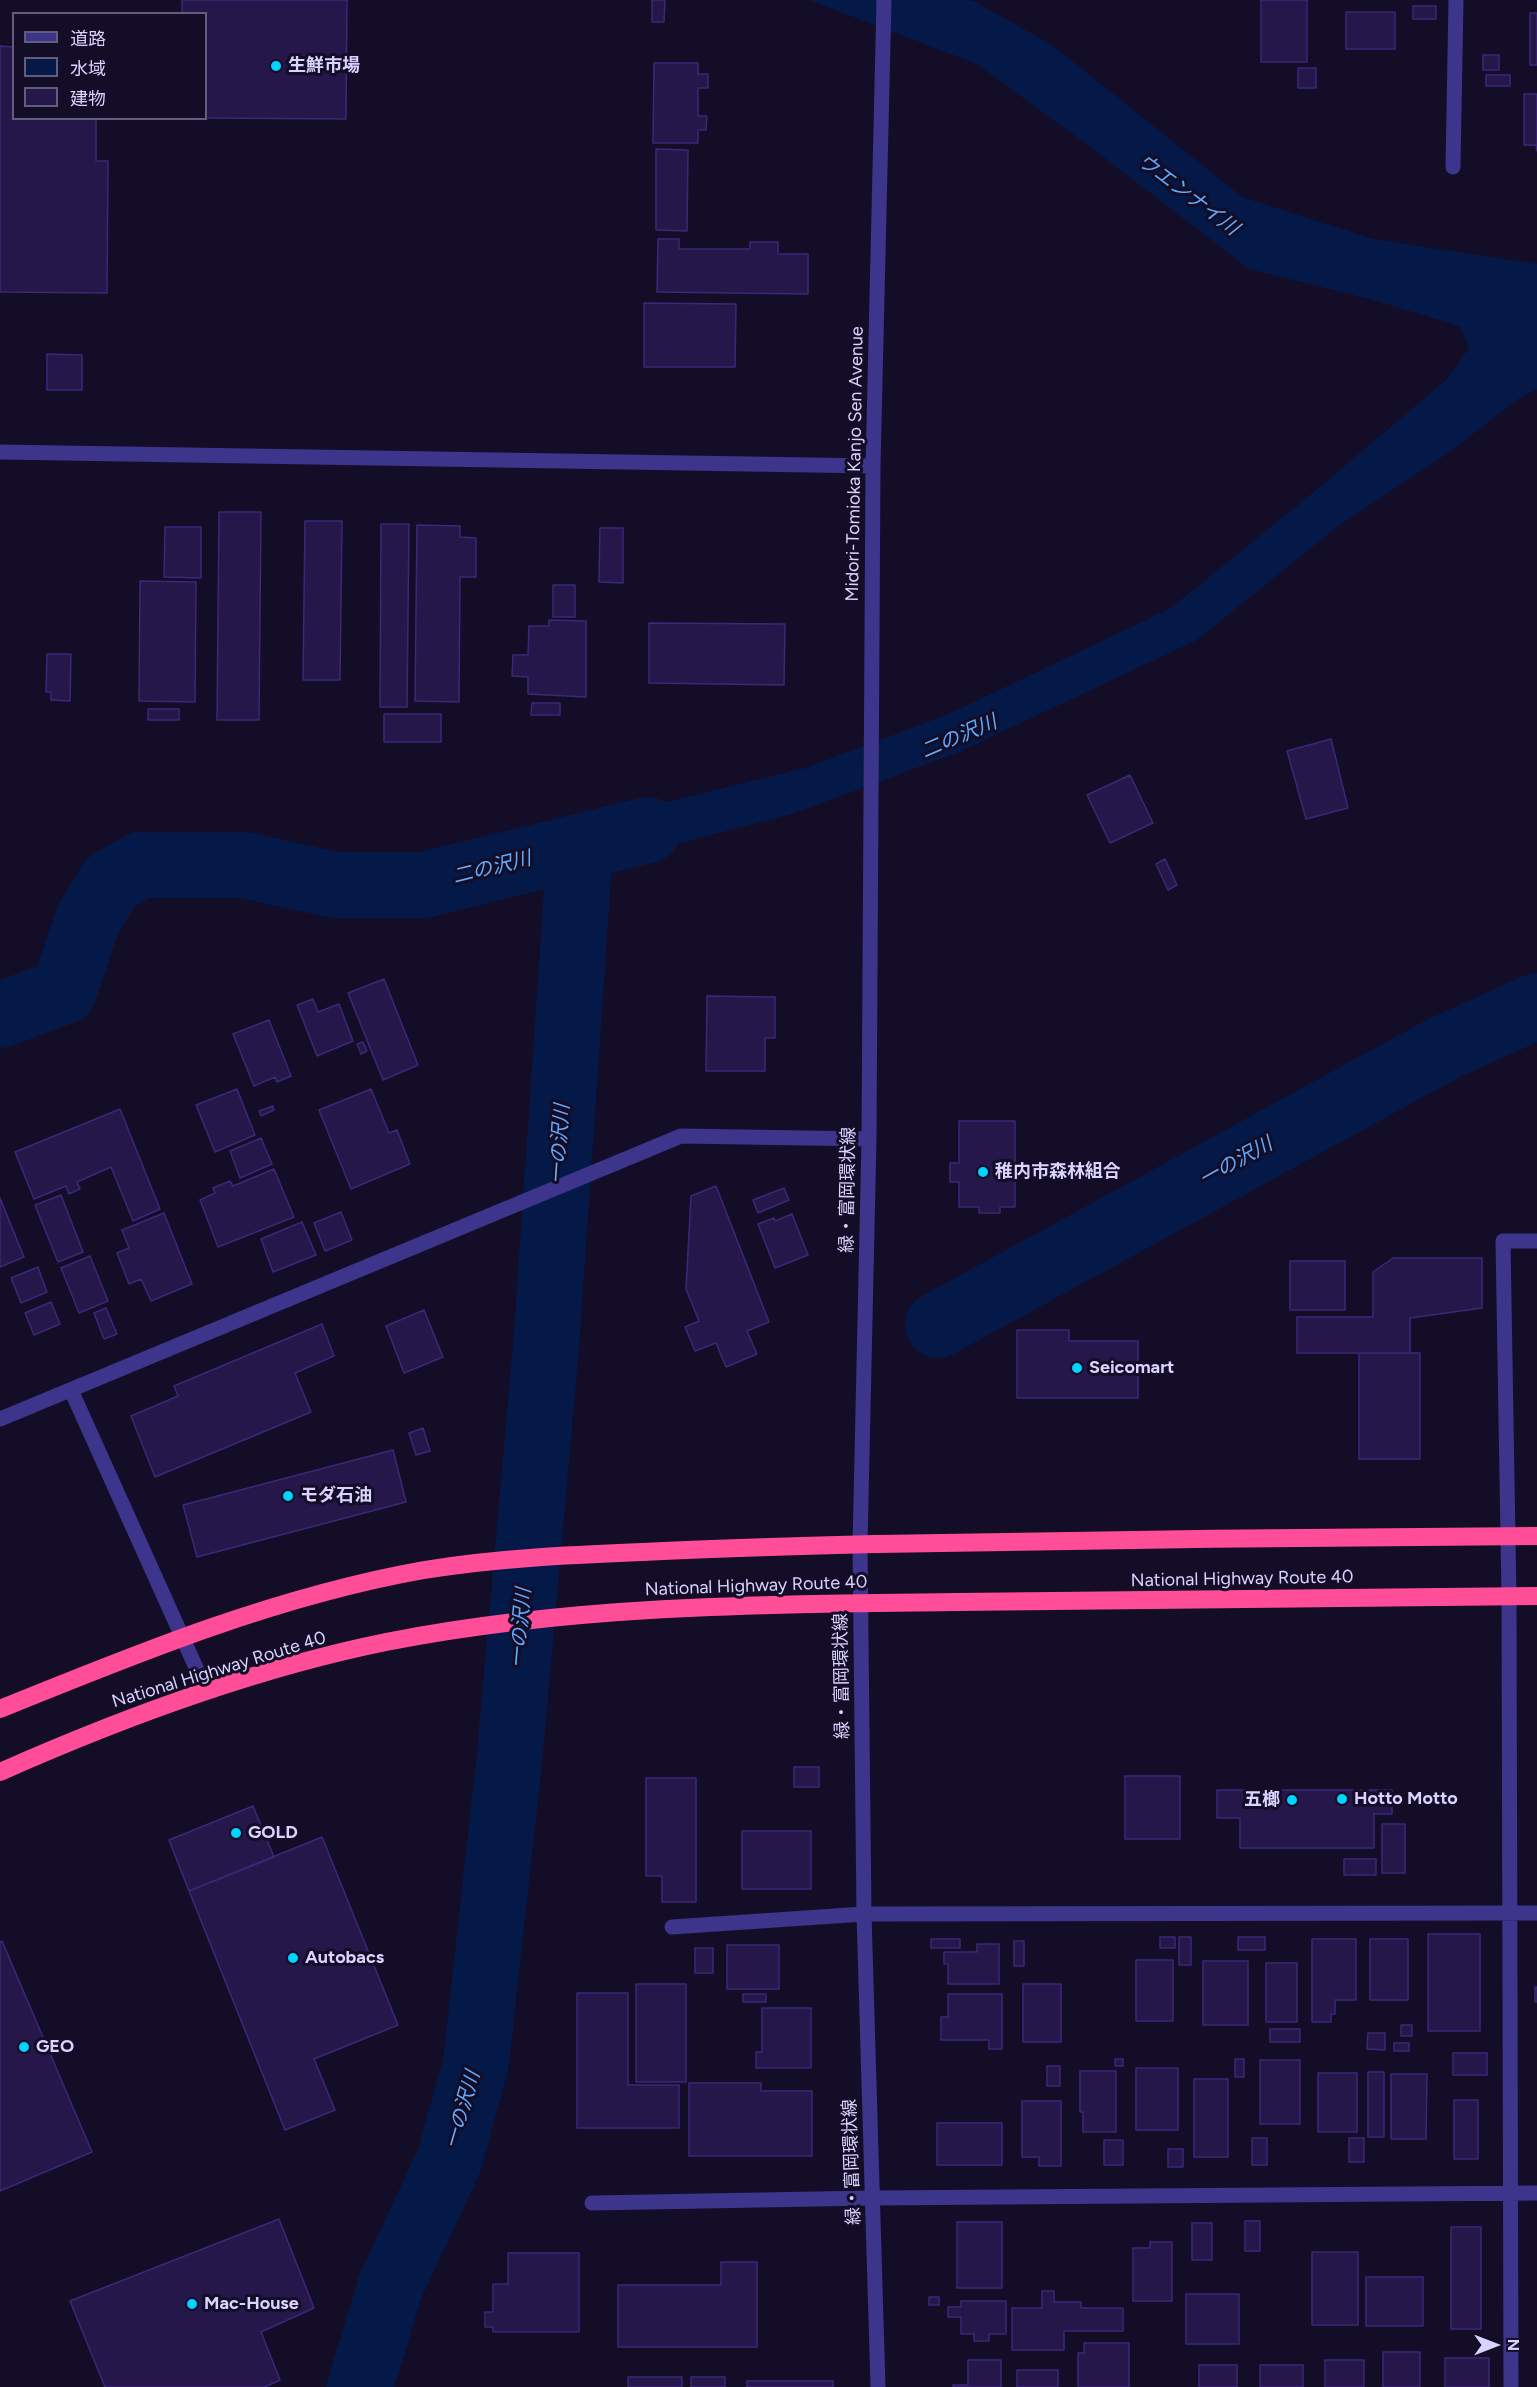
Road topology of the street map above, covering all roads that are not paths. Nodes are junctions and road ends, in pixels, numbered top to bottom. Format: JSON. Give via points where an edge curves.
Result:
{"nodes":[{"id":1,"x":884,"y":0,"type":"edge"},
{"id":2,"x":1456,"y":0,"type":"edge"},
{"id":3,"x":1453,"y":167,"type":"dead end"},
{"id":4,"x":0,"y":452,"type":"edge"},
{"id":5,"x":873,"y":466,"type":"junction"},
{"id":6,"x":870,"y":929,"type":"joint"},
{"id":7,"x":868,"y":1139,"type":"junction"},
{"id":8,"x":1537,"y":1241,"type":"edge"},
{"id":9,"x":71,"y":1390,"type":"junction"},
{"id":10,"x":0,"y":1419,"type":"edge"},
{"id":11,"x":1507,"y":1536,"type":"junction"},
{"id":12,"x":1537,"y":1536,"type":"edge"},
{"id":13,"x":860,"y":1545,"type":"junction"},
{"id":14,"x":1537,"y":1596,"type":"edge"},
{"id":15,"x":1509,"y":1597,"type":"junction"},
{"id":16,"x":860,"y":1603,"type":"junction"},
{"id":17,"x":183,"y":1637,"type":"junction"},
{"id":18,"x":207,"y":1692,"type":"junction"},
{"id":19,"x":0,"y":1709,"type":"edge"},
{"id":20,"x":0,"y":1772,"type":"edge"},
{"id":21,"x":1509,"y":1913,"type":"junction"},
{"id":22,"x":1537,"y":1913,"type":"edge"},
{"id":23,"x":864,"y":1914,"type":"junction"},
{"id":24,"x":672,"y":1927,"type":"dead end"},
{"id":25,"x":1510,"y":2193,"type":"junction"},
{"id":26,"x":1537,"y":2193,"type":"edge"},
{"id":27,"x":872,"y":2198,"type":"junction"},
{"id":28,"x":592,"y":2204,"type":"dead end"},
{"id":29,"x":878,"y":2387,"type":"edge"},
{"id":30,"x":1511,"y":2387,"type":"edge"}],
"edges":[{"from":1,"to":5,"type":"street","name":"Midori-Tomioka Kanjo Sen Avenue"},
{"from":2,"to":3,"type":"street"},
{"from":4,"to":5,"type":"street"},
{"from":5,"to":6,"type":"street","name":"Midori-Tomioka Kanjo Sen Avenue"},
{"from":6,"to":7,"type":"street","name":"緑・富岡環状線"},
{"from":7,"to":9,"type":"street","via":[[681,1136]]},
{"from":7,"to":13,"type":"street","name":"緑・富岡環状線"},
{"from":8,"to":11,"type":"street","via":[[1503,1241]]},
{"from":9,"to":10,"type":"street"},
{"from":9,"to":17,"type":"street"},
{"from":11,"to":12,"type":"highway","name":"National Highway Route 40"},
{"from":11,"to":13,"type":"highway","name":"National Highway Route 40"},
{"from":11,"to":15,"type":"street"},
{"from":13,"to":16,"type":"street","name":"緑・富岡環状線"},
{"from":13,"to":17,"type":"highway","name":"National Highway Route 40","via":[[617,1553],[425,1570],[271,1608]]},
{"from":14,"to":15,"type":"highway","name":"National Highway Route 40"},
{"from":15,"to":16,"type":"highway","name":"National Highway Route 40"},
{"from":15,"to":21,"type":"street"},
{"from":16,"to":18,"type":"highway","name":"National Highway Route 40","via":[[616,1611],[537,1619],[383,1643]]},
{"from":16,"to":23,"type":"street","name":"緑・富岡環状線"},
{"from":17,"to":18,"type":"street"},
{"from":17,"to":19,"type":"highway","name":"National Highway Route 40"},
{"from":18,"to":20,"type":"highway","name":"National Highway Route 40","via":[[90,1734]]},
{"from":21,"to":22,"type":"street"},
{"from":21,"to":23,"type":"street"},
{"from":21,"to":25,"type":"street"},
{"from":23,"to":24,"type":"street"},
{"from":23,"to":27,"type":"street","name":"緑・富岡環状線"},
{"from":25,"to":26,"type":"street"},
{"from":25,"to":27,"type":"street"},
{"from":25,"to":30,"type":"street"},
{"from":27,"to":28,"type":"street"},
{"from":27,"to":29,"type":"street","name":"緑・富岡環状線"}]}
